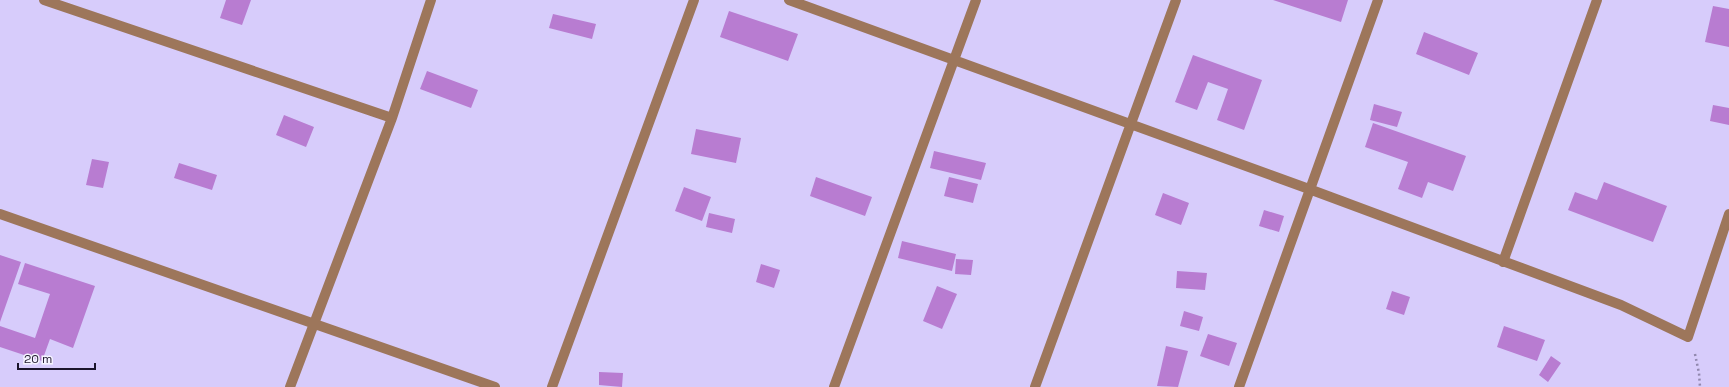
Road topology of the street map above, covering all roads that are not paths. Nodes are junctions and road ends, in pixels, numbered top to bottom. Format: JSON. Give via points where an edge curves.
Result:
{"nodes":[{"id":1,"x":44,"y":0,"type":"edge"},
{"id":2,"x":431,"y":0,"type":"edge"},
{"id":3,"x":694,"y":0,"type":"edge"},
{"id":4,"x":789,"y":0,"type":"edge"},
{"id":5,"x":976,"y":0,"type":"edge"},
{"id":6,"x":1176,"y":0,"type":"edge"},
{"id":7,"x":1378,"y":0,"type":"edge"},
{"id":8,"x":1596,"y":0,"type":"edge"},
{"id":9,"x":955,"y":60,"type":"junction"},
{"id":10,"x":392,"y":118,"type":"junction"},
{"id":11,"x":1132,"y":125,"type":"junction"},
{"id":12,"x":1309,"y":189,"type":"junction"},
{"id":13,"x":0,"y":214,"type":"edge"},
{"id":14,"x":1729,"y":214,"type":"edge"},
{"id":15,"x":1503,"y":262,"type":"junction"},
{"id":16,"x":314,"y":324,"type":"junction"},
{"id":17,"x":290,"y":387,"type":"edge"},
{"id":18,"x":494,"y":387,"type":"edge"},
{"id":19,"x":552,"y":387,"type":"edge"},
{"id":20,"x":834,"y":387,"type":"edge"},
{"id":21,"x":1035,"y":387,"type":"edge"},
{"id":22,"x":1239,"y":387,"type":"edge"}],
"edges":[{"from":1,"to":10,"type":"street"},
{"from":2,"to":10,"type":"street"},
{"from":3,"to":19,"type":"street"},
{"from":4,"to":9,"type":"street"},
{"from":5,"to":9,"type":"street"},
{"from":6,"to":11,"type":"street"},
{"from":7,"to":12,"type":"street"},
{"from":8,"to":15,"type":"street"},
{"from":9,"to":11,"type":"street"},
{"from":9,"to":20,"type":"street"},
{"from":10,"to":16,"type":"street"},
{"from":11,"to":12,"type":"street"},
{"from":11,"to":21,"type":"street"},
{"from":12,"to":15,"type":"street"},
{"from":12,"to":22,"type":"street"},
{"from":13,"to":16,"type":"street"},
{"from":14,"to":15,"type":"street","via":[[1688,337],[1621,306]]},
{"from":16,"to":17,"type":"street"},
{"from":16,"to":18,"type":"street"}]}
